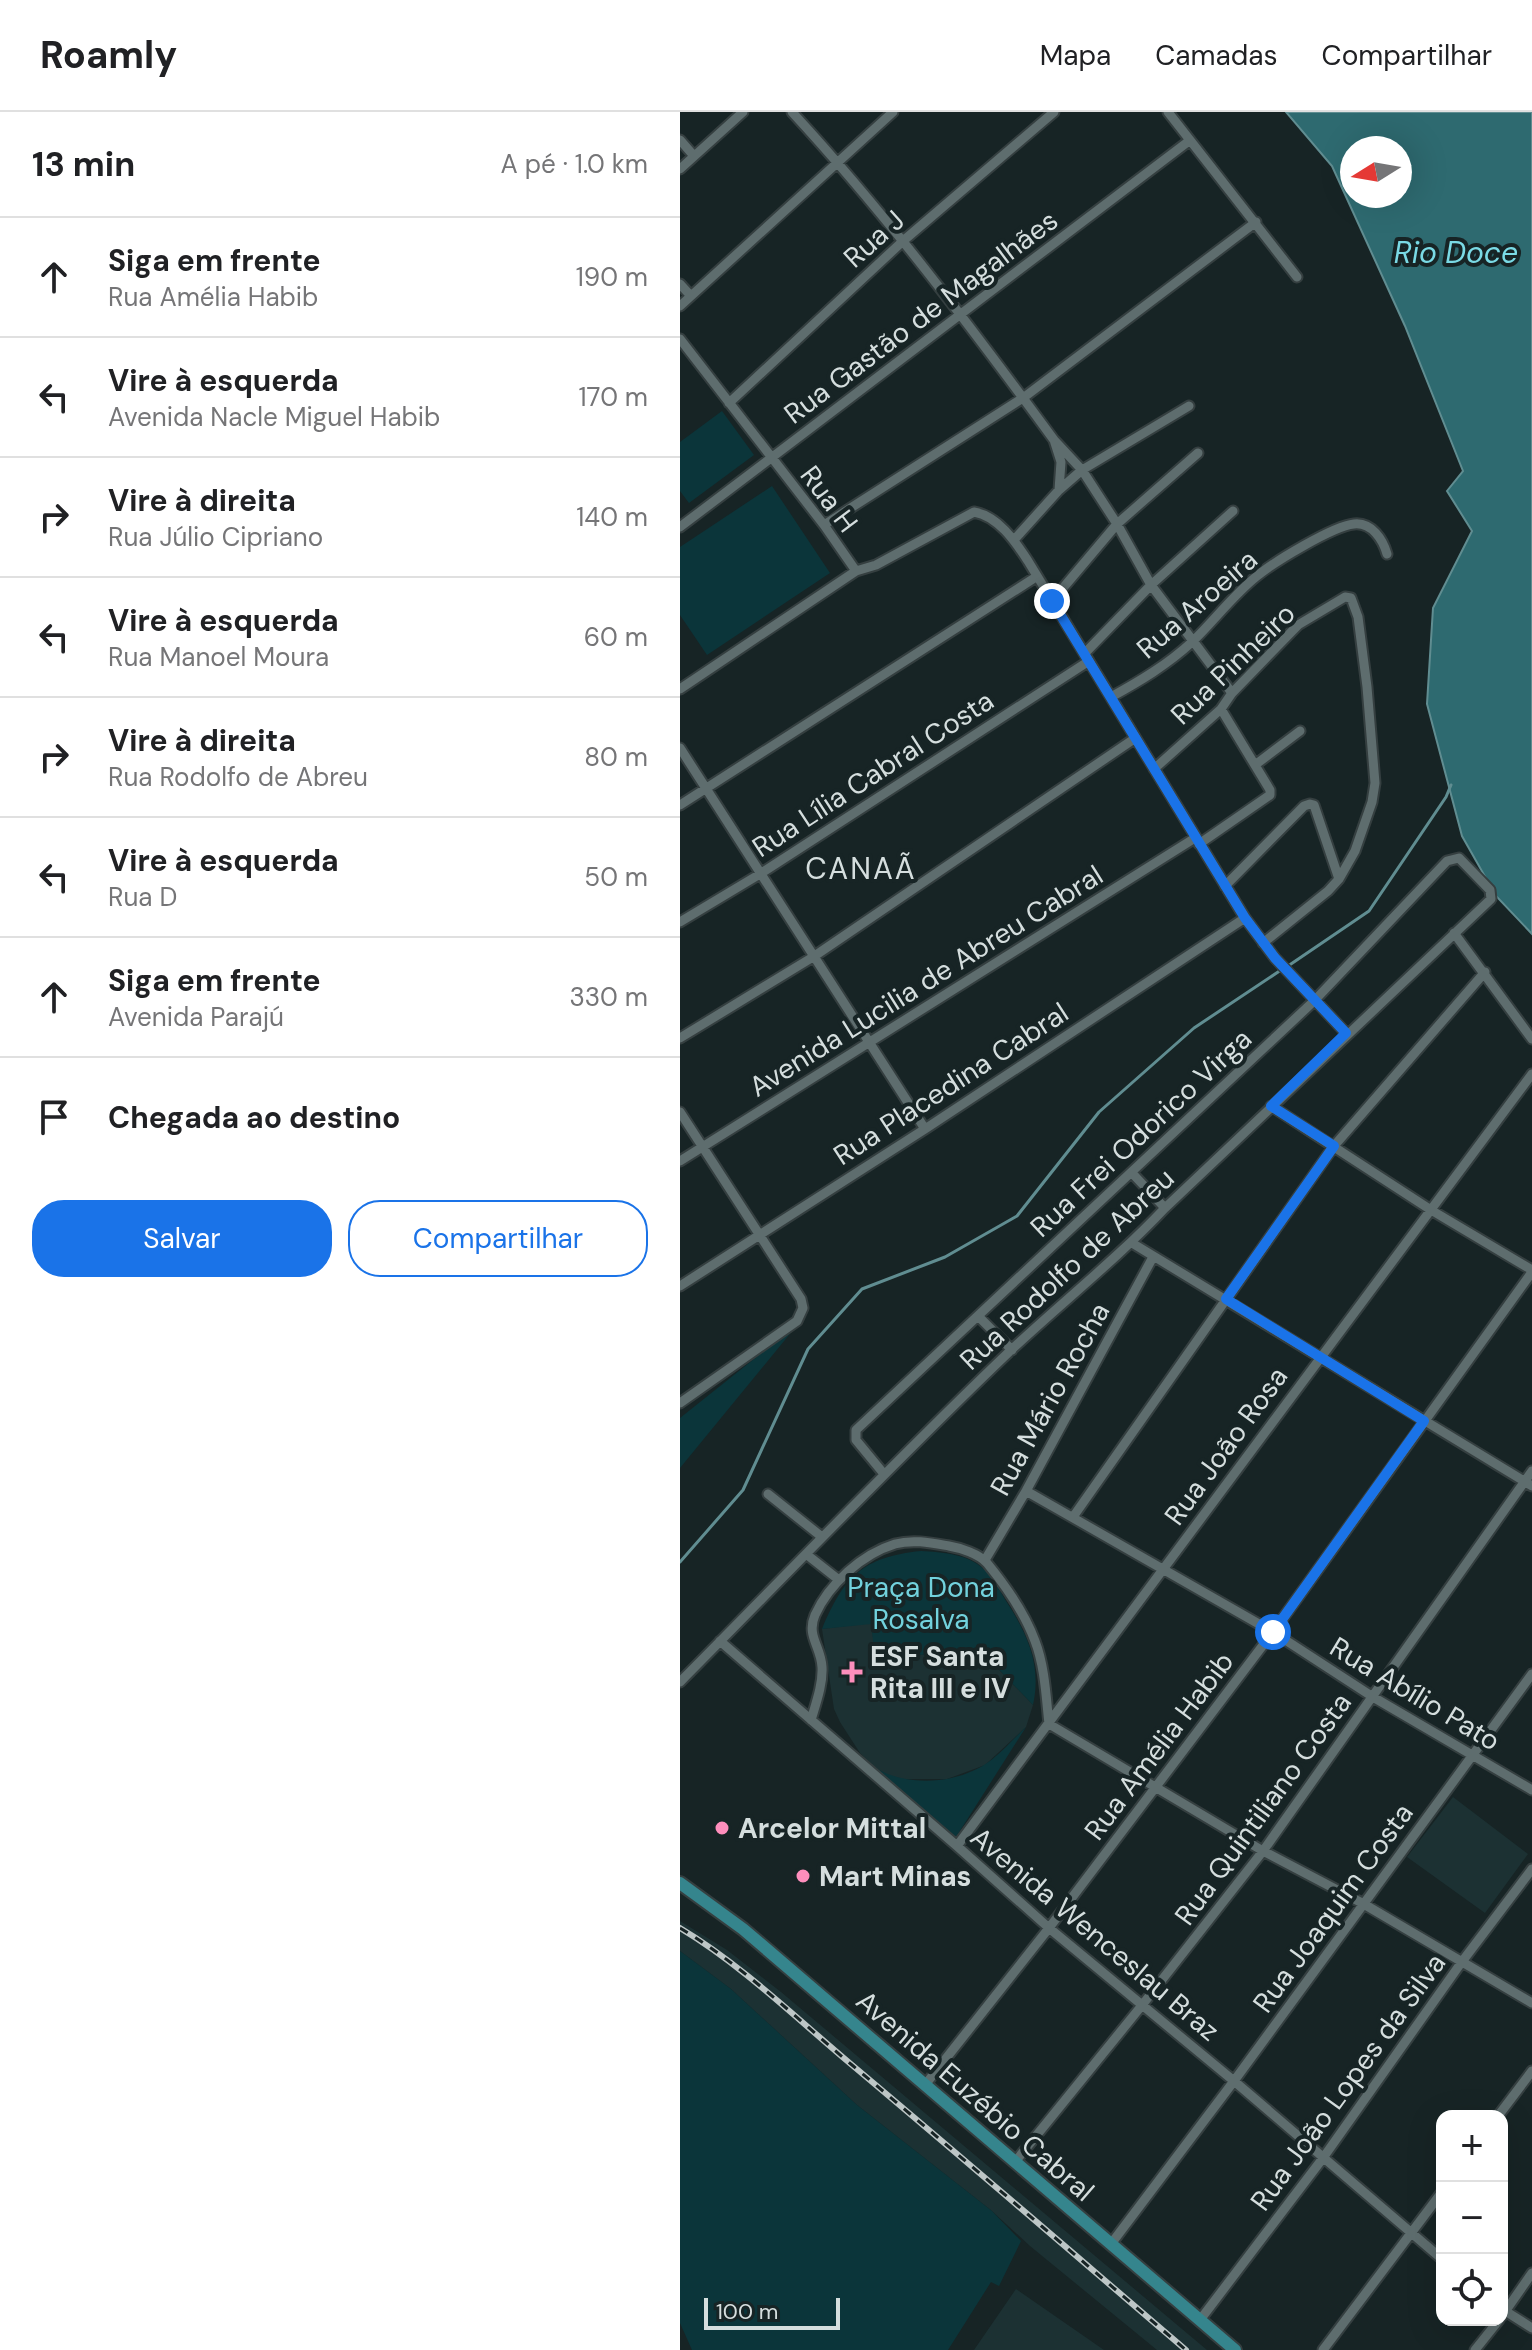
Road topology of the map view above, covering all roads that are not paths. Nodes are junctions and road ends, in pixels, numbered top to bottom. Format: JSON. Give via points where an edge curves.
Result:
{"nodes":[{"id":1,"x":743,"y":112,"type":"edge"},
{"id":2,"x":792,"y":112,"type":"edge"},
{"id":3,"x":893,"y":112,"type":"edge"},
{"id":4,"x":1054,"y":112,"type":"edge"},
{"id":5,"x":1168,"y":112,"type":"edge"},
{"id":6,"x":680,"y":140,"type":"edge"},
{"id":7,"x":1189,"y":141,"type":"junction"},
{"id":8,"x":694,"y":156,"type":"junction"},
{"id":9,"x":839,"y":163,"type":"junction"},
{"id":10,"x":680,"y":169,"type":"edge"},
{"id":11,"x":1256,"y":222,"type":"junction"},
{"id":12,"x":903,"y":241,"type":"junction"},
{"id":13,"x":1297,"y":277,"type":"dead end"},
{"id":14,"x":680,"y":284,"type":"edge"},
{"id":15,"x":691,"y":296,"type":"junction"},
{"id":16,"x":680,"y":306,"type":"edge"},
{"id":17,"x":960,"y":315,"type":"junction"},
{"id":18,"x":680,"y":339,"type":"edge"},
{"id":19,"x":1023,"y":398,"type":"junction"},
{"id":20,"x":729,"y":403,"type":"junction"},
{"id":21,"x":1189,"y":406,"type":"dead end"},
{"id":22,"x":1054,"y":440,"type":"junction"},
{"id":23,"x":1198,"y":453,"type":"dead end"},
{"id":24,"x":771,"y":458,"type":"junction"},
{"id":25,"x":1082,"y":470,"type":"junction"},
{"id":26,"x":1059,"y":490,"type":"junction"},
{"id":27,"x":1233,"y":511,"type":"dead end"},
{"id":28,"x":1117,"y":524,"type":"junction"},
{"id":29,"x":824,"y":525,"type":"junction"},
{"id":30,"x":680,"y":527,"type":"edge"},
{"id":31,"x":1014,"y":540,"type":"junction"},
{"id":32,"x":1387,"y":554,"type":"dead end"},
{"id":33,"x":856,"y":571,"type":"junction"},
{"id":34,"x":1036,"y":577,"type":"junction"},
{"id":35,"x":1151,"y":585,"type":"junction"},
{"id":36,"x":1052,"y":601,"type":"junction"},
{"id":37,"x":1193,"y":641,"type":"junction"},
{"id":38,"x":1087,"y":657,"type":"junction"},
{"id":39,"x":680,"y":689,"type":"edge"},
{"id":40,"x":1232,"y":693,"type":"junction"},
{"id":41,"x":1111,"y":697,"type":"junction"},
{"id":42,"x":1221,"y":709,"type":"junction"},
{"id":43,"x":1300,"y":731,"type":"dead end"},
{"id":44,"x":1134,"y":739,"type":"junction"},
{"id":45,"x":680,"y":748,"type":"edge"},
{"id":46,"x":1255,"y":765,"type":"junction"},
{"id":47,"x":1154,"y":769,"type":"junction"},
{"id":48,"x":706,"y":788,"type":"junction"},
{"id":49,"x":680,"y":805,"type":"edge"},
{"id":50,"x":1197,"y":841,"type":"junction"},
{"id":51,"x":760,"y":874,"type":"junction"},
{"id":52,"x":1339,"y":879,"type":"junction"},
{"id":53,"x":1225,"y":886,"type":"junction"},
{"id":54,"x":1491,"y":895,"type":"joint"},
{"id":55,"x":1245,"y":918,"type":"junction"},
{"id":56,"x":680,"y":922,"type":"edge"},
{"id":57,"x":1454,"y":933,"type":"junction"},
{"id":58,"x":1263,"y":943,"type":"junction"},
{"id":59,"x":813,"y":957,"type":"junction"},
{"id":60,"x":1485,"y":972,"type":"junction"},
{"id":61,"x":1314,"y":1001,"type":"junction"},
{"id":62,"x":1346,"y":1033,"type":"junction"},
{"id":63,"x":680,"y":1038,"type":"edge"},
{"id":64,"x":1532,"y":1039,"type":"edge"},
{"id":65,"x":870,"y":1043,"type":"junction"},
{"id":66,"x":1532,"y":1074,"type":"edge"},
{"id":67,"x":1271,"y":1106,"type":"junction"},
{"id":68,"x":680,"y":1112,"type":"edge"},
{"id":69,"x":925,"y":1129,"type":"junction"},
{"id":70,"x":701,"y":1146,"type":"junction"},
{"id":71,"x":1334,"y":1146,"type":"junction"},
{"id":72,"x":680,"y":1161,"type":"edge"},
{"id":73,"x":1132,"y":1173,"type":"junction"},
{"id":74,"x":1165,"y":1208,"type":"junction"},
{"id":75,"x":1431,"y":1210,"type":"junction"},
{"id":76,"x":759,"y":1234,"type":"junction"},
{"id":77,"x":1132,"y":1243,"type":"junction"},
{"id":78,"x":1153,"y":1257,"type":"junction"},
{"id":79,"x":1532,"y":1271,"type":"edge"},
{"id":80,"x":680,"y":1286,"type":"edge"},
{"id":81,"x":1226,"y":1299,"type":"junction"},
{"id":82,"x":978,"y":1316,"type":"junction"},
{"id":83,"x":1012,"y":1350,"type":"junction"},
{"id":84,"x":1319,"y":1358,"type":"junction"},
{"id":85,"x":680,"y":1403,"type":"edge"},
{"id":86,"x":1424,"y":1421,"type":"junction"},
{"id":87,"x":1532,"y":1471,"type":"edge"},
{"id":88,"x":884,"y":1474,"type":"junction"},
{"id":89,"x":1528,"y":1484,"type":"edge"},
{"id":90,"x":1026,"y":1491,"type":"junction"},
{"id":91,"x":768,"y":1494,"type":"dead end"},
{"id":92,"x":1073,"y":1517,"type":"junction"},
{"id":93,"x":822,"y":1537,"type":"junction"},
{"id":94,"x":806,"y":1554,"type":"junction"},
{"id":95,"x":985,"y":1560,"type":"junction"},
{"id":96,"x":1164,"y":1568,"type":"junction"},
{"id":97,"x":839,"y":1580,"type":"junction"},
{"id":98,"x":1273,"y":1632,"type":"junction"},
{"id":99,"x":720,"y":1641,"type":"junction"},
{"id":100,"x":1532,"y":1674,"type":"edge"},
{"id":101,"x":680,"y":1682,"type":"edge"},
{"id":102,"x":1373,"y":1697,"type":"junction"},
{"id":103,"x":811,"y":1720,"type":"junction"},
{"id":104,"x":1049,"y":1724,"type":"junction"},
{"id":105,"x":1472,"y":1757,"type":"junction"},
{"id":106,"x":1154,"y":1787,"type":"junction"},
{"id":107,"x":1532,"y":1790,"type":"edge"},
{"id":108,"x":957,"y":1846,"type":"junction"},
{"id":109,"x":1263,"y":1851,"type":"junction"},
{"id":110,"x":1532,"y":1869,"type":"edge"},
{"id":111,"x":680,"y":1883,"type":"edge"},
{"id":112,"x":1362,"y":1903,"type":"junction"},
{"id":113,"x":1049,"y":1928,"type":"junction"},
{"id":114,"x":1461,"y":1963,"type":"junction"},
{"id":115,"x":1532,"y":2003,"type":"edge"},
{"id":116,"x":1143,"y":2004,"type":"junction"},
{"id":117,"x":1532,"y":2071,"type":"edge"},
{"id":118,"x":1234,"y":2081,"type":"junction"},
{"id":119,"x":925,"y":2085,"type":"junction"},
{"id":120,"x":1503,"y":2110,"type":"edge"},
{"id":121,"x":1323,"y":2158,"type":"junction"},
{"id":122,"x":1015,"y":2162,"type":"junction"},
{"id":123,"x":1436,"y":2200,"type":"edge"},
{"id":124,"x":1411,"y":2233,"type":"junction"},
{"id":125,"x":1111,"y":2244,"type":"junction"},
{"id":126,"x":1436,"y":2254,"type":"edge"},
{"id":127,"x":1532,"y":2273,"type":"edge"},
{"id":128,"x":1508,"y":2306,"type":"edge"},
{"id":129,"x":1508,"y":2317,"type":"edge"},
{"id":130,"x":1200,"y":2320,"type":"junction"},
{"id":131,"x":1493,"y":2326,"type":"edge"},
{"id":132,"x":1532,"y":2328,"type":"edge"},
{"id":133,"x":1235,"y":2350,"type":"edge"},
{"id":134,"x":1323,"y":2350,"type":"edge"},
{"id":135,"x":1475,"y":2350,"type":"edge"}],
"edges":[{"from":1,"to":8,"type":"street"},
{"from":2,"to":9,"type":"street"},
{"from":3,"to":9,"type":"street"},
{"from":4,"to":12,"type":"street","name":"Rua J"},
{"from":5,"to":7,"type":"street"},
{"from":6,"to":8,"type":"street"},
{"from":7,"to":11,"type":"street"},
{"from":7,"to":17,"type":"street","name":"Rua Gastão de Magalhães"},
{"from":8,"to":10,"type":"street"},
{"from":9,"to":12,"type":"street"},
{"from":9,"to":15,"type":"street"},
{"from":11,"to":13,"type":"street"},
{"from":11,"to":19,"type":"street"},
{"from":12,"to":17,"type":"street"},
{"from":12,"to":20,"type":"street","name":"Rua J"},
{"from":14,"to":15,"type":"street"},
{"from":15,"to":16,"type":"street"},
{"from":17,"to":19,"type":"street"},
{"from":17,"to":24,"type":"street","name":"Rua Gastão de Magalhães"},
{"from":18,"to":20,"type":"street","name":"Rua H"},
{"from":19,"to":22,"type":"street"},
{"from":19,"to":29,"type":"street"},
{"from":20,"to":24,"type":"street","name":"Rua H"},
{"from":21,"to":25,"type":"street"},
{"from":22,"to":25,"type":"street"},
{"from":22,"to":26,"type":"street","via":[[1061,462]]},
{"from":23,"to":28,"type":"street"},
{"from":24,"to":29,"type":"street","name":"Rua H"},
{"from":24,"to":30,"type":"street","name":"Rua Gastão de Magalhães"},
{"from":25,"to":26,"type":"street"},
{"from":25,"to":28,"type":"street"},
{"from":26,"to":31,"type":"street"},
{"from":27,"to":35,"type":"street","name":"Rua Lília Cabral Costa"},
{"from":28,"to":35,"type":"street"},
{"from":28,"to":36,"type":"street"},
{"from":29,"to":33,"type":"street","name":"Rua H"},
{"from":31,"to":33,"type":"street","via":[[986,514],[974,512]]},
{"from":31,"to":34,"type":"street"},
{"from":32,"to":37,"type":"street","name":"Rua Aroeira","via":[[1383,539],[1367,526],[1353,524],[1312,541],[1256,577]]},
{"from":33,"to":39,"type":"street"},
{"from":34,"to":36,"type":"street"},
{"from":34,"to":48,"type":"street"},
{"from":35,"to":37,"type":"street"},
{"from":35,"to":38,"type":"street","name":"Rua Lília Cabral Costa"},
{"from":36,"to":38,"type":"street"},
{"from":37,"to":40,"type":"street"},
{"from":37,"to":41,"type":"street","name":"Rua Aroeira","via":[[1157,672]]},
{"from":38,"to":41,"type":"street"},
{"from":38,"to":51,"type":"street","name":"Rua Lília Cabral Costa"},
{"from":40,"to":42,"type":"street","name":"Rua Pinheiro"},
{"from":40,"to":52,"type":"street","name":"Rua Pinheiro","via":[[1298,625],[1347,597],[1353,601],[1375,783],[1355,851]]},
{"from":41,"to":44,"type":"street"},
{"from":42,"to":46,"type":"street"},
{"from":42,"to":47,"type":"street","name":"Rua Pinheiro"},
{"from":43,"to":46,"type":"street"},
{"from":44,"to":47,"type":"street"},
{"from":44,"to":59,"type":"street"},
{"from":45,"to":48,"type":"street"},
{"from":46,"to":50,"type":"street","name":"Avenida Lucilia de Abreu Cabral","via":[[1269,798]]},
{"from":47,"to":50,"type":"street"},
{"from":48,"to":49,"type":"street"},
{"from":48,"to":51,"type":"street"},
{"from":50,"to":53,"type":"street"},
{"from":50,"to":65,"type":"street","name":"Avenida Lucilia de Abreu Cabral"},
{"from":51,"to":56,"type":"street","name":"Rua Lília Cabral Costa"},
{"from":51,"to":59,"type":"street"},
{"from":52,"to":53,"type":"street","via":[[1310,804]]},
{"from":52,"to":58,"type":"street"},
{"from":53,"to":55,"type":"street"},
{"from":54,"to":57,"type":"street","name":"Rua Rodolfo de Abreu"},
{"from":54,"to":61,"type":"street","name":"Rua Frei Odorico Virga","via":[[1459,858],[1447,861]]},
{"from":55,"to":58,"type":"street"},
{"from":55,"to":69,"type":"street","name":"Rua Placedina Cabral"},
{"from":57,"to":60,"type":"street"},
{"from":57,"to":62,"type":"street","name":"Rua Rodolfo de Abreu"},
{"from":58,"to":61,"type":"street"},
{"from":59,"to":63,"type":"street"},
{"from":59,"to":65,"type":"street"},
{"from":60,"to":64,"type":"street"},
{"from":60,"to":71,"type":"street"},
{"from":61,"to":62,"type":"street"},
{"from":61,"to":73,"type":"street","name":"Rua Frei Odorico Virga"},
{"from":62,"to":67,"type":"street","name":"Rua Rodolfo de Abreu"},
{"from":65,"to":69,"type":"street"},
{"from":65,"to":70,"type":"street","name":"Avenida Lucilia de Abreu Cabral"},
{"from":66,"to":75,"type":"street","name":"Rua João Rosa"},
{"from":67,"to":71,"type":"street"},
{"from":67,"to":74,"type":"street","name":"Rua Rodolfo de Abreu"},
{"from":68,"to":70,"type":"street"},
{"from":69,"to":76,"type":"street","name":"Rua Placedina Cabral"},
{"from":70,"to":72,"type":"street","name":"Avenida Lucilia de Abreu Cabral"},
{"from":70,"to":76,"type":"street"},
{"from":71,"to":75,"type":"street"},
{"from":71,"to":81,"type":"street"},
{"from":73,"to":74,"type":"street"},
{"from":73,"to":82,"type":"street","name":"Rua Frei Odorico Virga"},
{"from":74,"to":77,"type":"street","name":"Rua Rodolfo de Abreu"},
{"from":75,"to":79,"type":"street"},
{"from":75,"to":84,"type":"street","name":"Rua João Rosa"},
{"from":76,"to":80,"type":"street","name":"Rua Placedina Cabral"},
{"from":76,"to":85,"type":"street","via":[[801,1299],[801,1315]]},
{"from":77,"to":78,"type":"street"},
{"from":77,"to":83,"type":"street","name":"Rua Rodolfo de Abreu"},
{"from":78,"to":81,"type":"street"},
{"from":78,"to":90,"type":"street","name":"Rua Mário Rocha"},
{"from":79,"to":86,"type":"street","name":"Rua Amélia Habib"},
{"from":81,"to":84,"type":"street"},
{"from":81,"to":92,"type":"street"},
{"from":82,"to":83,"type":"street"},
{"from":82,"to":88,"type":"street","name":"Rua Frei Odorico Virga","via":[[854,1435]]},
{"from":83,"to":88,"type":"street","name":"Rua Rodolfo de Abreu"},
{"from":84,"to":86,"type":"street"},
{"from":84,"to":96,"type":"street","name":"Rua João Rosa"},
{"from":86,"to":89,"type":"street"},
{"from":86,"to":98,"type":"street","name":"Rua Amélia Habib"},
{"from":87,"to":89,"type":"street","name":"Rua Quintiliano Costa"},
{"from":88,"to":93,"type":"street","name":"Rua Rodolfo de Abreu"},
{"from":89,"to":102,"type":"street","name":"Rua Quintiliano Costa"},
{"from":90,"to":92,"type":"street","name":"Rua Abílio Pato"},
{"from":90,"to":95,"type":"street","name":"Rua Mário Rocha"},
{"from":91,"to":93,"type":"street"},
{"from":92,"to":96,"type":"street","name":"Rua Abílio Pato"},
{"from":93,"to":94,"type":"street","name":"Rua Rodolfo de Abreu"},
{"from":94,"to":97,"type":"street"},
{"from":94,"to":99,"type":"street","name":"Rua Rodolfo de Abreu"},
{"from":95,"to":97,"type":"street","via":[[922,1541],[896,1544]]},
{"from":95,"to":104,"type":"street","via":[[1035,1641]]},
{"from":96,"to":98,"type":"street","name":"Rua Abílio Pato"},
{"from":96,"to":104,"type":"street","name":"Rua João Rosa"},
{"from":97,"to":103,"type":"street","via":[[810,1629],[822,1667]]},
{"from":98,"to":102,"type":"street","name":"Rua Abílio Pato"},
{"from":98,"to":106,"type":"street","name":"Rua Amélia Habib"},
{"from":99,"to":101,"type":"street","name":"Rua Rodolfo de Abreu"},
{"from":99,"to":103,"type":"street","name":"Avenida Wenceslau Braz"},
{"from":100,"to":105,"type":"street","name":"Rua Joaquim Costa"},
{"from":102,"to":105,"type":"street","name":"Rua Abílio Pato"},
{"from":102,"to":109,"type":"street","name":"Rua Quintiliano Costa"},
{"from":103,"to":108,"type":"street","name":"Avenida Wenceslau Braz"},
{"from":104,"to":106,"type":"street"},
{"from":104,"to":108,"type":"street","name":"Rua João Rosa"},
{"from":105,"to":107,"type":"street","name":"Rua Abílio Pato"},
{"from":105,"to":112,"type":"street","name":"Rua Joaquim Costa"},
{"from":106,"to":109,"type":"street"},
{"from":106,"to":113,"type":"street","name":"Rua Amélia Habib"},
{"from":108,"to":113,"type":"street","name":"Avenida Wenceslau Braz"},
{"from":109,"to":112,"type":"street"},
{"from":109,"to":116,"type":"street","name":"Rua Quintiliano Costa"},
{"from":110,"to":114,"type":"street","name":"Rua João Lopes da Silva"},
{"from":111,"to":119,"type":"main road","name":"Avenida Euzébio Cabral","via":[[743,1929]]},
{"from":112,"to":114,"type":"street"},
{"from":112,"to":118,"type":"street","name":"Rua Joaquim Costa"},
{"from":113,"to":116,"type":"street","name":"Avenida Wenceslau Braz"},
{"from":113,"to":119,"type":"street","name":"Rua Amélia Habib"},
{"from":114,"to":115,"type":"street"},
{"from":114,"to":121,"type":"street","name":"Rua João Lopes da Silva"},
{"from":116,"to":118,"type":"street","name":"Avenida Wenceslau Braz"},
{"from":116,"to":122,"type":"street","name":"Rua Quintiliano Costa"},
{"from":117,"to":120,"type":"street"},
{"from":118,"to":121,"type":"street","name":"Avenida Wenceslau Braz"},
{"from":118,"to":125,"type":"street","name":"Rua Joaquim Costa"},
{"from":119,"to":122,"type":"main road","name":"Avenida Euzébio Cabral"},
{"from":121,"to":124,"type":"street","name":"Avenida Wenceslau Braz"},
{"from":121,"to":130,"type":"street","name":"Rua João Lopes da Silva"},
{"from":122,"to":125,"type":"main road","name":"Avenida Euzébio Cabral"},
{"from":123,"to":124,"type":"street"},
{"from":124,"to":126,"type":"street","name":"Avenida Wenceslau Braz"},
{"from":124,"to":134,"type":"street"},
{"from":125,"to":130,"type":"main road","name":"Avenida Euzébio Cabral"},
{"from":127,"to":128,"type":"street"},
{"from":129,"to":132,"type":"street"},
{"from":130,"to":133,"type":"main road","name":"Avenida Euzébio Cabral"},
{"from":131,"to":135,"type":"street"}]}
